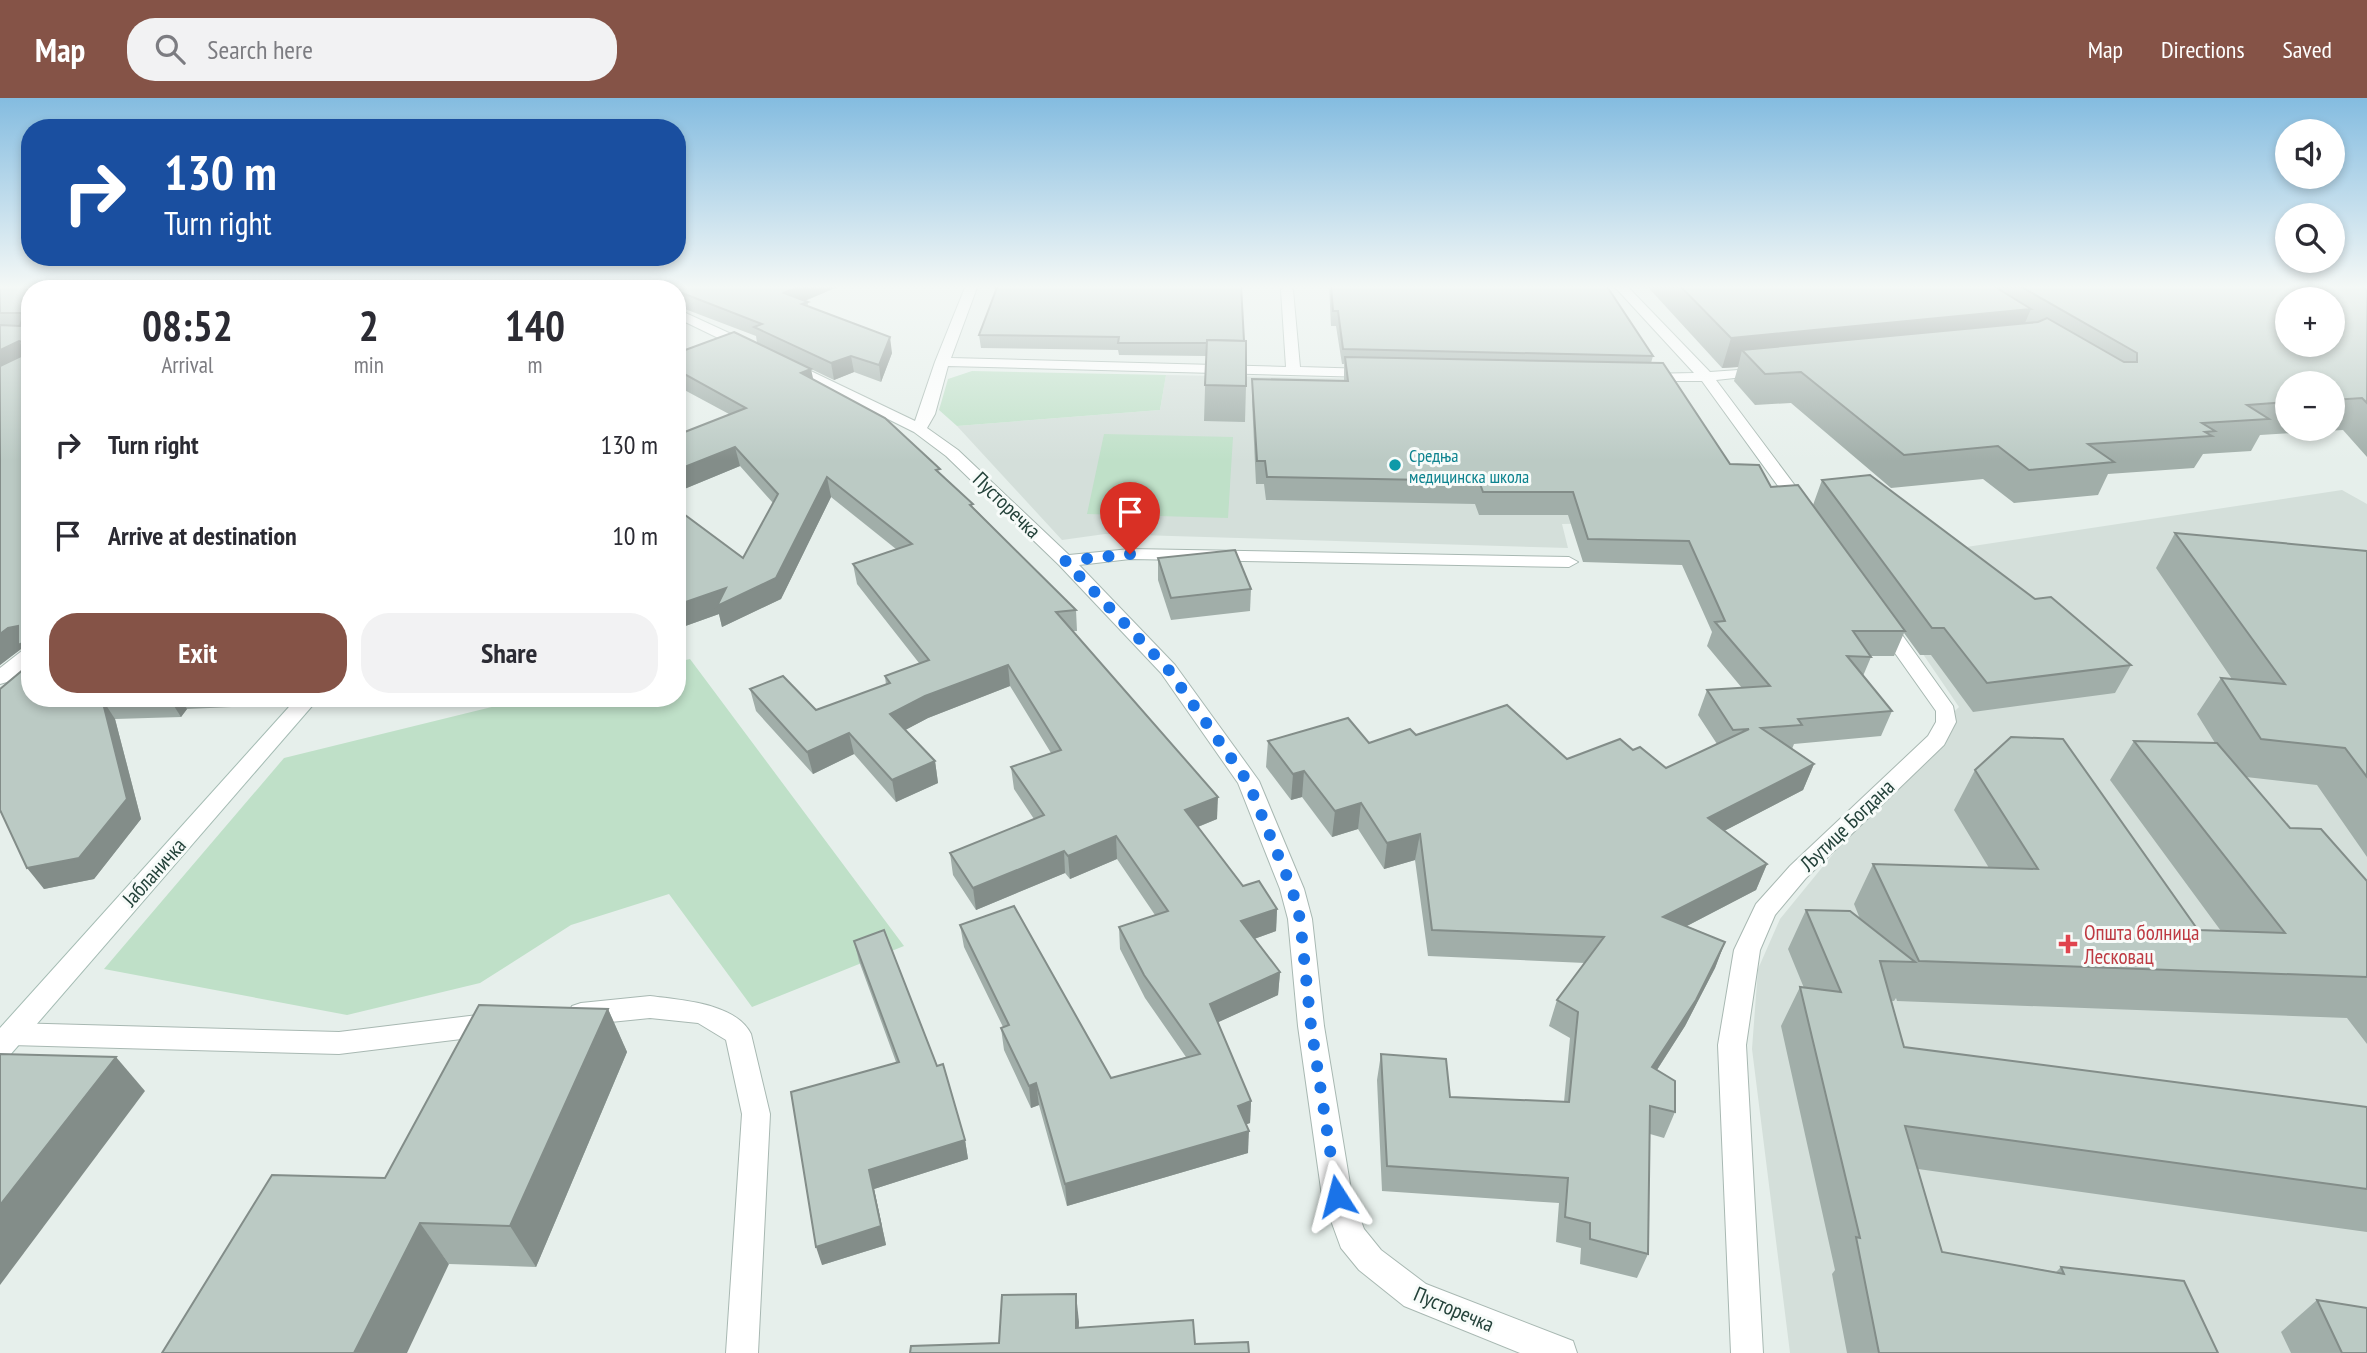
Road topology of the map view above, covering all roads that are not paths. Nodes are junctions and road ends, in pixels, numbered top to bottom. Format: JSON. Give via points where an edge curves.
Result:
{"nodes":[{"id":1,"x":742,"y":344,"type":"edge"},
{"id":2,"x":949,"y":344,"type":"edge"},
{"id":3,"x":1291,"y":344,"type":"edge"},
{"id":4,"x":1674,"y":344,"type":"edge"},
{"id":5,"x":942,"y":362,"type":"junction"},
{"id":6,"x":1776,"y":370,"type":"edge"},
{"id":7,"x":1293,"y":371,"type":"junction"},
{"id":8,"x":1390,"y":373,"type":"edge"},
{"id":9,"x":1706,"y":377,"type":"junction"},
{"id":10,"x":1624,"y":378,"type":"edge"},
{"id":11,"x":919,"y":429,"type":"junction"},
{"id":12,"x":1819,"y":530,"type":"edge"},
{"id":13,"x":1065,"y":561,"type":"junction"},
{"id":14,"x":1569,"y":562,"type":"dead end"},
{"id":15,"x":1867,"y":598,"type":"edge"},
{"id":16,"x":21,"y":661,"type":"edge"},
{"id":17,"x":0,"y":678,"type":"edge"},
{"id":18,"x":301,"y":707,"type":"edge"},
{"id":19,"x":6,"y":1041,"type":"edge"},
{"id":20,"x":742,"y":1353,"type":"edge"},
{"id":21,"x":1561,"y":1353,"type":"edge"},
{"id":22,"x":1747,"y":1353,"type":"edge"}],
"edges":[{"from":1,"to":11,"type":"street","name":"Пусторечка"},
{"from":2,"to":5,"type":"street"},
{"from":3,"to":7,"type":"street"},
{"from":4,"to":9,"type":"street"},
{"from":5,"to":7,"type":"street"},
{"from":5,"to":11,"type":"street"},
{"from":6,"to":9,"type":"street"},
{"from":7,"to":8,"type":"street"},
{"from":9,"to":10,"type":"street"},
{"from":9,"to":12,"type":"street"},
{"from":11,"to":13,"type":"street","name":"Пусторечка","via":[[952,453]]},
{"from":13,"to":14,"type":"street","via":[[1130,554]]},
{"from":13,"to":21,"type":"street","name":"Пусторечка","via":[[1168,669],[1248,782],[1300,919],[1337,1196],[1352,1238],[1370,1260],[1415,1295]]},
{"from":15,"to":22,"type":"street","name":"Љутице Богдана","via":[[1946,711],[1946,722],[1936,740],[1798,872],[1765,910],[1747,950],[1732,1045]]},
{"from":16,"to":17,"type":"street"},
{"from":18,"to":19,"type":"street","name":"Јабланичка"},
{"from":19,"to":20,"type":"street","via":[[339,1043],[650,1007],[703,1013],[738,1034],[756,1114]]}]}
